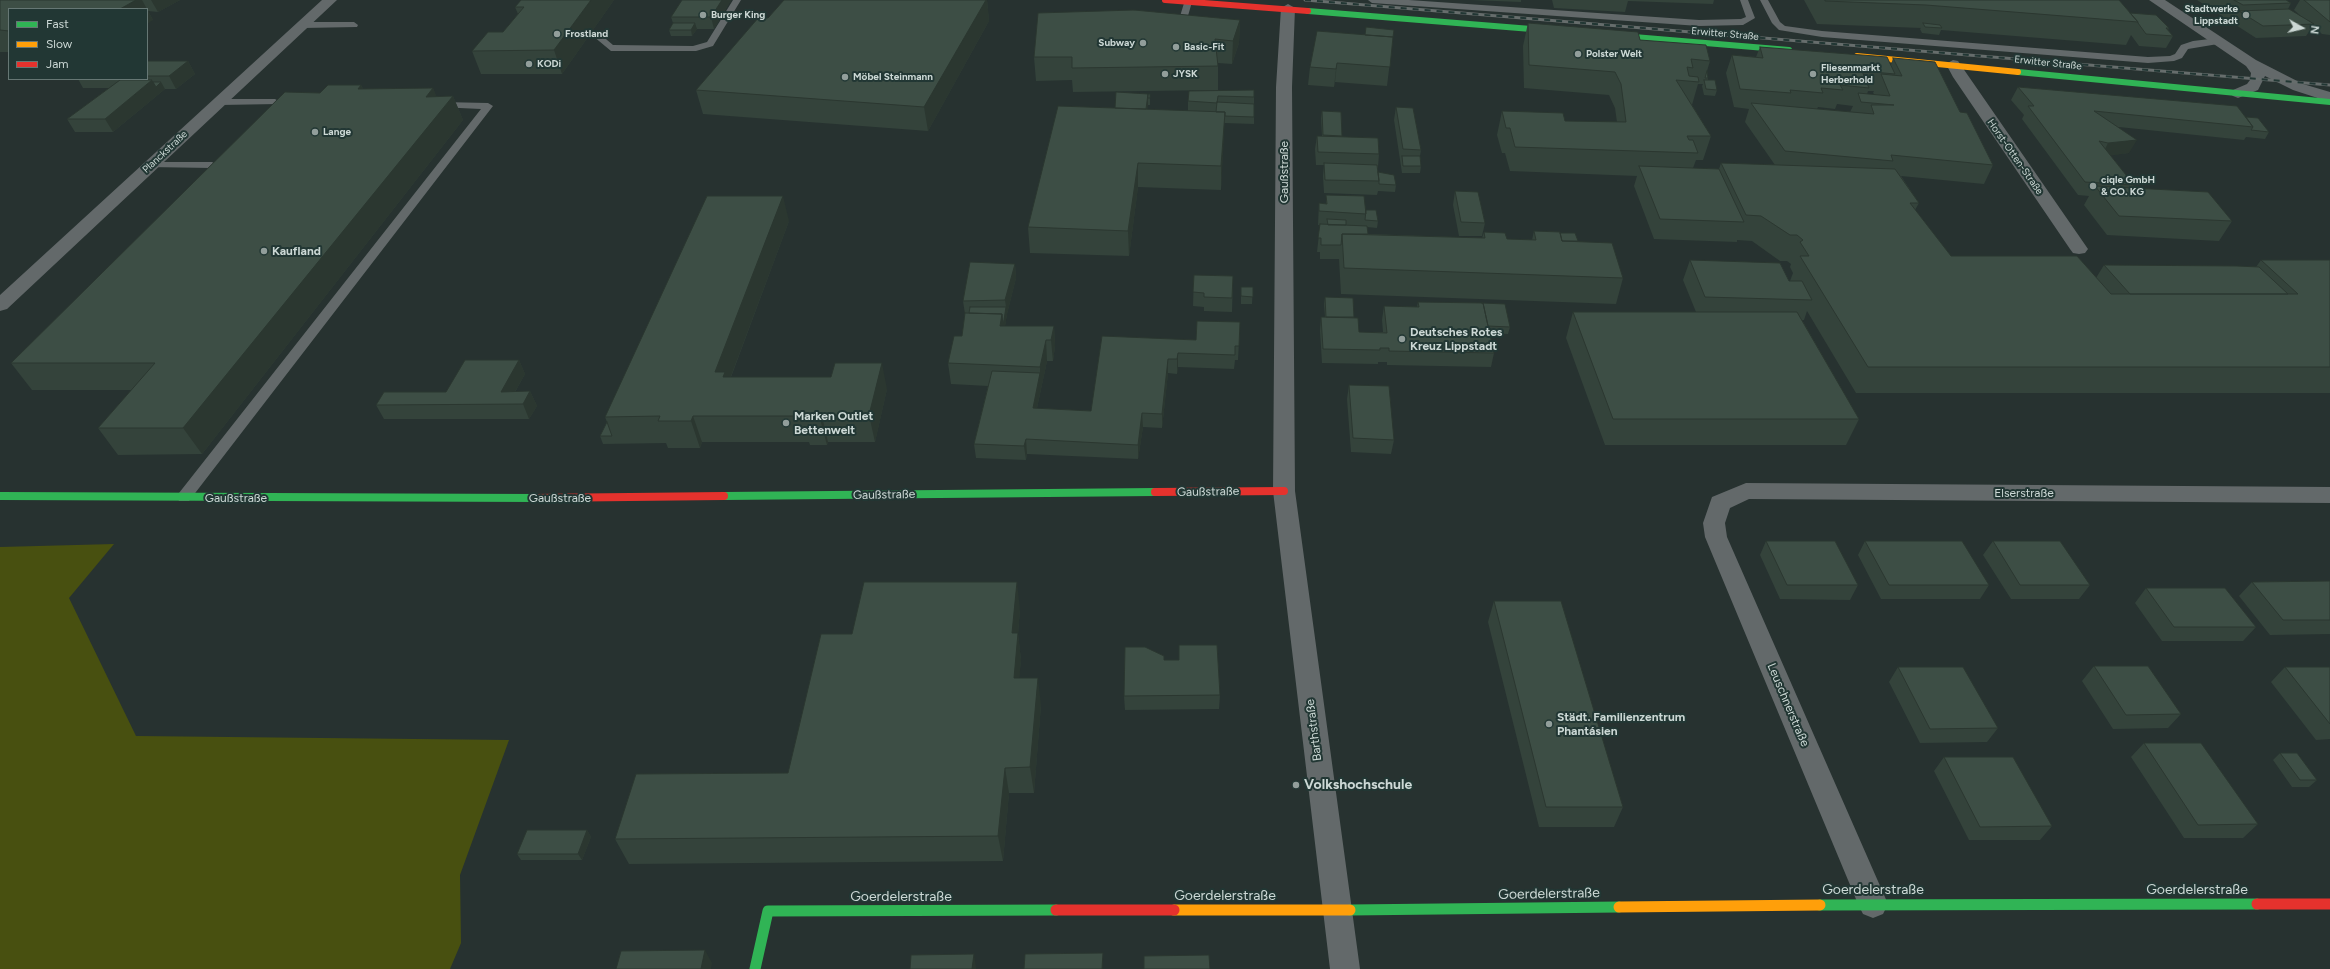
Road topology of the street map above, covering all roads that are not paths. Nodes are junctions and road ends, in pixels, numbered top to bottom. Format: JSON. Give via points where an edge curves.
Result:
{"nodes":[{"id":1,"x":330,"y":0,"type":"edge"},
{"id":2,"x":736,"y":0,"type":"edge"},
{"id":3,"x":1164,"y":0,"type":"edge"},
{"id":4,"x":1372,"y":0,"type":"edge"},
{"id":5,"x":1744,"y":0,"type":"edge"},
{"id":6,"x":1764,"y":0,"type":"edge"},
{"id":7,"x":2156,"y":0,"type":"edge"},
{"id":8,"x":1188,"y":2,"type":"junction"},
{"id":9,"x":1288,"y":8,"type":"junction"},
{"id":10,"x":303,"y":25,"type":"junction"},
{"id":11,"x":354,"y":25,"type":"dead end"},
{"id":12,"x":1181,"y":26,"type":"edge"},
{"id":13,"x":1566,"y":32,"type":"edge"},
{"id":14,"x":1597,"y":34,"type":"edge"},
{"id":15,"x":597,"y":36,"type":"dead end"},
{"id":16,"x":2218,"y":41,"type":"junction"},
{"id":17,"x":1795,"y":51,"type":"edge"},
{"id":18,"x":1850,"y":55,"type":"edge"},
{"id":19,"x":2251,"y":63,"type":"junction"},
{"id":20,"x":1953,"y":64,"type":"junction"},
{"id":21,"x":2238,"y":93,"type":"junction"},
{"id":22,"x":2330,"y":97,"type":"edge"},
{"id":23,"x":220,"y":102,"type":"junction"},
{"id":24,"x":275,"y":102,"type":"edge"},
{"id":25,"x":2330,"y":102,"type":"edge"},
{"id":26,"x":441,"y":105,"type":"edge"},
{"id":27,"x":212,"y":164,"type":"edge"},
{"id":28,"x":152,"y":165,"type":"junction"},
{"id":29,"x":2080,"y":249,"type":"dead end"},
{"id":30,"x":0,"y":305,"type":"edge"},
{"id":31,"x":1284,"y":491,"type":"junction"},
{"id":32,"x":2330,"y":495,"type":"edge"},
{"id":33,"x":0,"y":496,"type":"edge"},
{"id":34,"x":184,"y":497,"type":"junction"},
{"id":35,"x":1720,"y":504,"type":"joint"},
{"id":36,"x":1873,"y":904,"type":"junction"},
{"id":37,"x":2330,"y":904,"type":"edge"},
{"id":38,"x":1339,"y":910,"type":"junction"},
{"id":39,"x":755,"y":969,"type":"edge"},
{"id":40,"x":1345,"y":969,"type":"edge"}],
"edges":[{"from":1,"to":10,"type":"street","name":"Planckstraße"},
{"from":2,"to":15,"type":"lane","via":[[710,44],[693,49],[611,48]]},
{"from":3,"to":8,"type":"street"},
{"from":4,"to":5,"type":"lane","via":[[1699,23],[1743,22],[1751,18]]},
{"from":6,"to":16,"type":"lane","via":[[1776,23],[1782,28],[1822,34],[2148,60],[2171,59],[2179,56],[2184,47]]},
{"from":7,"to":16,"type":"street"},
{"from":8,"to":9,"type":"street"},
{"from":8,"to":12,"type":"lane"},
{"from":9,"to":13,"type":"street"},
{"from":9,"to":31,"type":"street","name":"Gaußstraße","via":[[1284,87]]},
{"from":10,"to":11,"type":"lane"},
{"from":10,"to":23,"type":"street","name":"Planckstraße"},
{"from":14,"to":17,"type":"street","name":"Erwitter Straße"},
{"from":16,"to":19,"type":"street"},
{"from":18,"to":20,"type":"street","name":"Erwitter Straße"},
{"from":19,"to":21,"type":"street","via":[[2258,73],[2257,80],[2253,87]]},
{"from":19,"to":22,"type":"street","via":[[2292,84]]},
{"from":20,"to":21,"type":"street","name":"Erwitter Straße"},
{"from":20,"to":29,"type":"street","name":"Horst-Otten-Straße"},
{"from":21,"to":25,"type":"street","name":"Erwitter Straße"},
{"from":23,"to":24,"type":"lane"},
{"from":23,"to":28,"type":"street","name":"Planckstraße"},
{"from":26,"to":34,"type":"lane","via":[[488,106]]},
{"from":27,"to":28,"type":"lane"},
{"from":28,"to":30,"type":"street","name":"Planckstraße"},
{"from":31,"to":34,"type":"street","name":"Gaußstraße","via":[[559,498]]},
{"from":31,"to":38,"type":"street","name":"Barthstraße"},
{"from":32,"to":35,"type":"street","name":"Elserstraße","via":[[1746,491]]},
{"from":33,"to":34,"type":"street","name":"Gaußstraße"},
{"from":35,"to":36,"type":"street","name":"Leuschnerstraße","via":[[1714,523],[1716,536]]},
{"from":36,"to":37,"type":"street","name":"Goerdelerstraße"},
{"from":36,"to":38,"type":"street","name":"Goerdelerstraße"},
{"from":38,"to":39,"type":"street","name":"Goerdelerstraße","via":[[768,912]]},
{"from":38,"to":40,"type":"street","name":"Barthstraße"}]}
